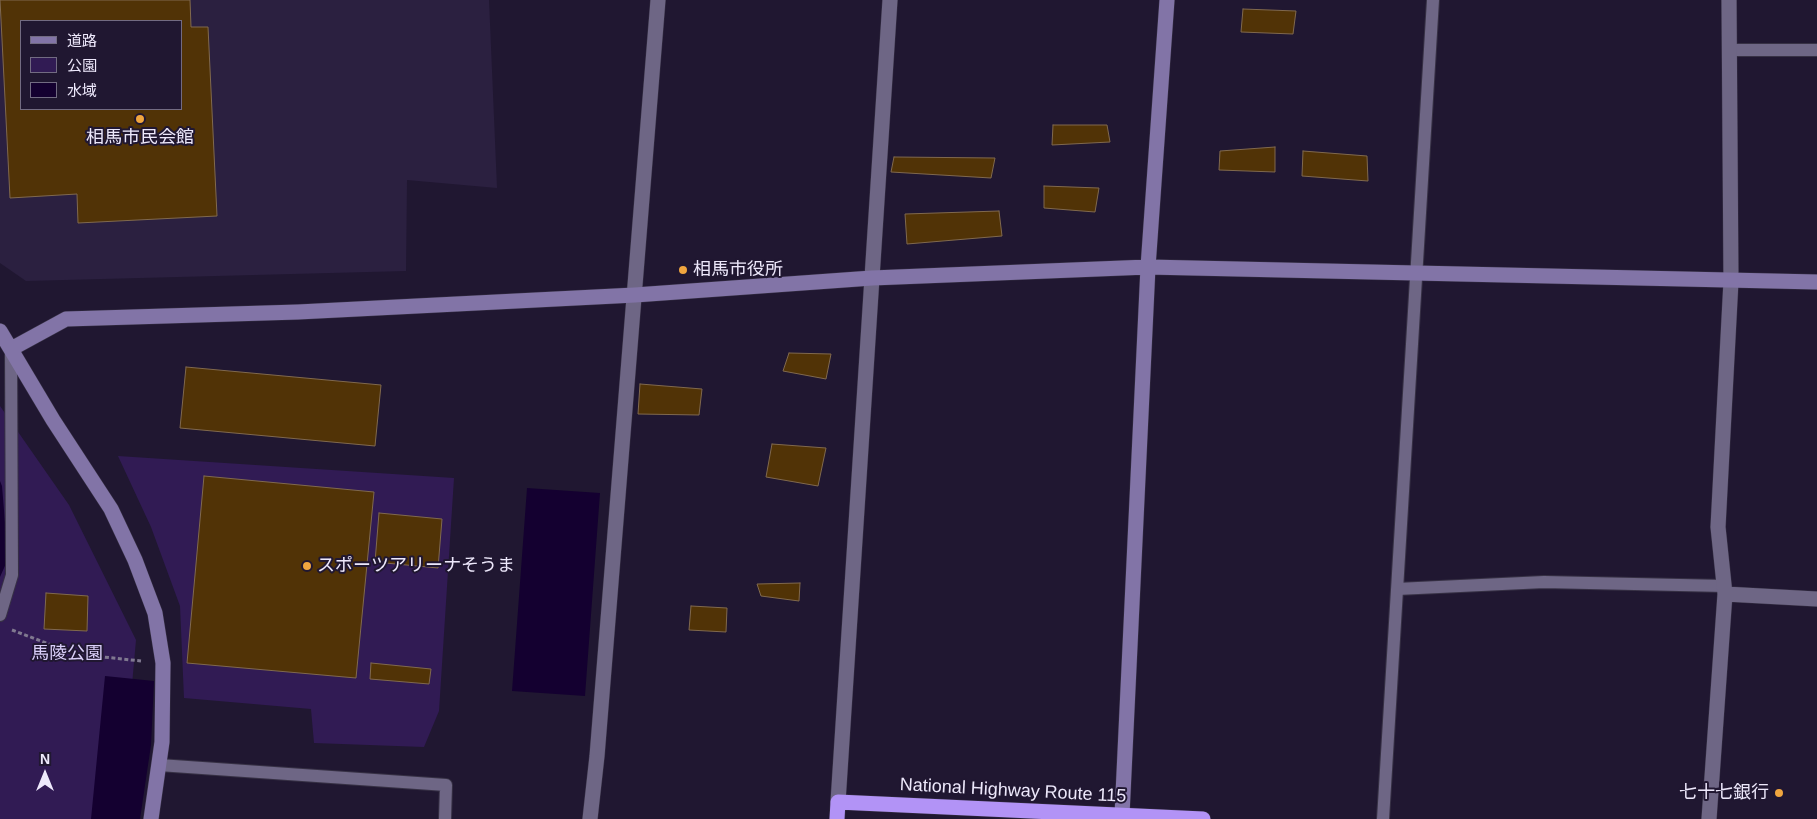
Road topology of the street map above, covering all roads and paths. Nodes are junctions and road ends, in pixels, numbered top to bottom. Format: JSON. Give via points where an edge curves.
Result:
{"nodes":[{"id":1,"x":658,"y":0,"type":"edge"},
{"id":2,"x":890,"y":0,"type":"edge"},
{"id":3,"x":1167,"y":0,"type":"edge"},
{"id":4,"x":1433,"y":0,"type":"edge"},
{"id":5,"x":1729,"y":0,"type":"edge"},
{"id":6,"x":1730,"y":50,"type":"junction"},
{"id":7,"x":1817,"y":50,"type":"edge"},
{"id":8,"x":1148,"y":267,"type":"junction"},
{"id":9,"x":1417,"y":273,"type":"junction"},
{"id":10,"x":872,"y":278,"type":"junction"},
{"id":11,"x":1731,"y":281,"type":"junction"},
{"id":12,"x":1817,"y":282,"type":"edge"},
{"id":13,"x":635,"y":295,"type":"junction"},
{"id":14,"x":0,"y":332,"type":"edge"},
{"id":15,"x":11,"y":349,"type":"junction"},
{"id":16,"x":1397,"y":589,"type":"junction"},
{"id":17,"x":1725,"y":590,"type":"junction"},
{"id":18,"x":1817,"y":599,"type":"edge"},
{"id":19,"x":0,"y":615,"type":"edge"},
{"id":20,"x":8,"y":628,"type":"dead end"},
{"id":21,"x":163,"y":663,"type":"junction"},
{"id":22,"x":159,"y":764,"type":"junction"},
{"id":23,"x":838,"y":802,"type":"junction"},
{"id":24,"x":1122,"y":817,"type":"edge"},
{"id":25,"x":151,"y":819,"type":"edge"},
{"id":26,"x":445,"y":819,"type":"edge"},
{"id":27,"x":590,"y":819,"type":"edge"},
{"id":28,"x":837,"y":819,"type":"edge"},
{"id":29,"x":1203,"y":819,"type":"edge"},
{"id":30,"x":1383,"y":819,"type":"edge"},
{"id":31,"x":1709,"y":819,"type":"edge"}],
"edges":[{"from":1,"to":13,"type":"street"},
{"from":2,"to":10,"type":"street"},
{"from":3,"to":8,"type":"street"},
{"from":4,"to":9,"type":"lane"},
{"from":5,"to":6,"type":"street"},
{"from":6,"to":7,"type":"lane"},
{"from":6,"to":11,"type":"street"},
{"from":8,"to":9,"type":"street"},
{"from":8,"to":10,"type":"street"},
{"from":8,"to":24,"type":"street"},
{"from":9,"to":11,"type":"street"},
{"from":9,"to":16,"type":"lane"},
{"from":10,"to":13,"type":"street"},
{"from":10,"to":23,"type":"street"},
{"from":11,"to":12,"type":"street"},
{"from":11,"to":17,"type":"street","via":[[1718,527]]},
{"from":13,"to":15,"type":"street","via":[[298,312],[66,318]]},
{"from":13,"to":27,"type":"street"},
{"from":14,"to":15,"type":"street"},
{"from":15,"to":19,"type":"lane","via":[[12,575]]},
{"from":15,"to":21,"type":"street","via":[[111,509],[155,613]]},
{"from":16,"to":17,"type":"lane","via":[[1544,582]]},
{"from":16,"to":30,"type":"lane"},
{"from":17,"to":18,"type":"street"},
{"from":17,"to":31,"type":"street"},
{"from":20,"to":21,"type":"path","via":[[75,654]]},
{"from":21,"to":22,"type":"street"},
{"from":22,"to":25,"type":"street"},
{"from":22,"to":26,"type":"lane","via":[[446,785]]},
{"from":23,"to":24,"type":"highway","name":"National Highway Route 115"},
{"from":23,"to":28,"type":"highway"},
{"from":24,"to":29,"type":"highway","name":"National Highway Route 115"}]}
